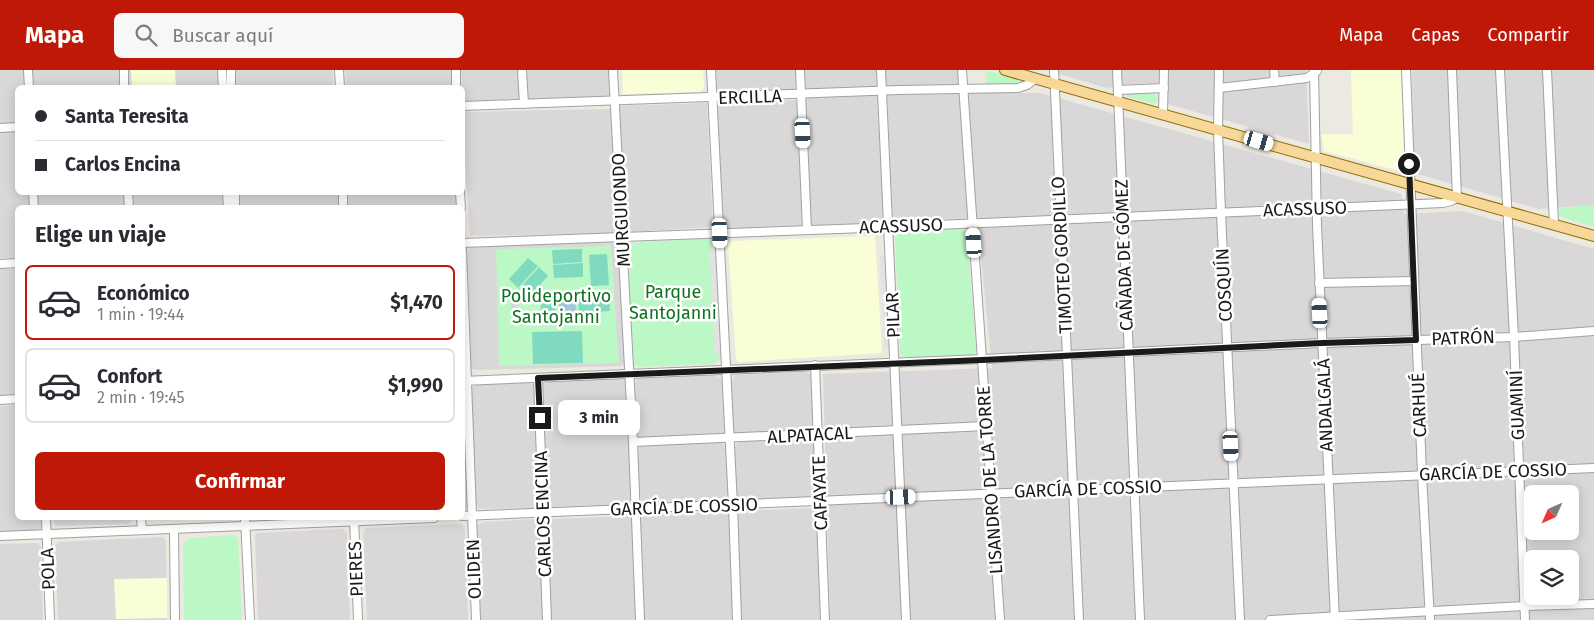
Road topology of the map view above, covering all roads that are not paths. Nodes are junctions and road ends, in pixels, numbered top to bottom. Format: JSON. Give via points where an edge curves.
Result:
{"nodes":[{"id":1,"x":28,"y":70,"type":"edge"},
{"id":2,"x":124,"y":70,"type":"edge"},
{"id":3,"x":222,"y":70,"type":"edge"},
{"id":4,"x":231,"y":70,"type":"edge"},
{"id":5,"x":339,"y":70,"type":"edge"},
{"id":6,"x":456,"y":70,"type":"edge"},
{"id":7,"x":522,"y":70,"type":"edge"},
{"id":8,"x":613,"y":70,"type":"edge"},
{"id":9,"x":711,"y":70,"type":"edge"},
{"id":10,"x":800,"y":70,"type":"edge"},
{"id":11,"x":881,"y":70,"type":"edge"},
{"id":12,"x":962,"y":70,"type":"edge"},
{"id":13,"x":1005,"y":70,"type":"edge"},
{"id":14,"x":1054,"y":70,"type":"edge"},
{"id":15,"x":1117,"y":70,"type":"edge"},
{"id":16,"x":1164,"y":70,"type":"edge"},
{"id":17,"x":1219,"y":70,"type":"edge"},
{"id":18,"x":1274,"y":70,"type":"edge"},
{"id":19,"x":1406,"y":70,"type":"edge"},
{"id":20,"x":1452,"y":70,"type":"edge"},
{"id":21,"x":1500,"y":70,"type":"edge"},
{"id":22,"x":1547,"y":70,"type":"edge"},
{"id":23,"x":1315,"y":71,"type":"edge"},
{"id":24,"x":1035,"y":79,"type":"junction"},
{"id":25,"x":1275,"y":82,"type":"junction"},
{"id":26,"x":1055,"y":84,"type":"junction"},
{"id":27,"x":29,"y":85,"type":"edge"},
{"id":28,"x":124,"y":85,"type":"edge"},
{"id":29,"x":223,"y":85,"type":"edge"},
{"id":30,"x":231,"y":85,"type":"edge"},
{"id":31,"x":340,"y":85,"type":"edge"},
{"id":32,"x":456,"y":85,"type":"edge"},
{"id":33,"x":1164,"y":88,"type":"junction"},
{"id":34,"x":1219,"y":88,"type":"junction"},
{"id":35,"x":964,"y":89,"type":"junction"},
{"id":36,"x":1118,"y":90,"type":"junction"},
{"id":37,"x":882,"y":91,"type":"junction"},
{"id":38,"x":801,"y":95,"type":"junction"},
{"id":39,"x":713,"y":98,"type":"junction"},
{"id":40,"x":1118,"y":101,"type":"junction"},
{"id":41,"x":615,"y":102,"type":"junction"},
{"id":42,"x":524,"y":104,"type":"junction"},
{"id":43,"x":465,"y":106,"type":"edge"},
{"id":44,"x":1163,"y":114,"type":"junction"},
{"id":45,"x":15,"y":127,"type":"edge"},
{"id":46,"x":0,"y":128,"type":"edge"},
{"id":47,"x":1218,"y":130,"type":"junction"},
{"id":48,"x":1315,"y":157,"type":"junction"},
{"id":49,"x":1409,"y":183,"type":"junction"},
{"id":50,"x":1458,"y":198,"type":"junction"},
{"id":51,"x":1411,"y":205,"type":"junction"},
{"id":52,"x":1316,"y":209,"type":"junction"},
{"id":53,"x":1508,"y":212,"type":"junction"},
{"id":54,"x":1221,"y":213,"type":"junction"},
{"id":55,"x":1122,"y":217,"type":"junction"},
{"id":56,"x":1061,"y":219,"type":"junction"},
{"id":57,"x":973,"y":223,"type":"junction"},
{"id":58,"x":1554,"y":224,"type":"junction"},
{"id":59,"x":889,"y":227,"type":"junction"},
{"id":60,"x":807,"y":229,"type":"junction"},
{"id":61,"x":720,"y":233,"type":"junction"},
{"id":62,"x":1594,"y":236,"type":"edge"},
{"id":63,"x":622,"y":238,"type":"junction"},
{"id":64,"x":465,"y":243,"type":"edge"},
{"id":65,"x":15,"y":263,"type":"edge"},
{"id":66,"x":0,"y":264,"type":"edge"},
{"id":67,"x":1414,"y":280,"type":"junction"},
{"id":68,"x":1319,"y":283,"type":"junction"},
{"id":69,"x":1594,"y":331,"type":"edge"},
{"id":70,"x":1514,"y":336,"type":"junction"},
{"id":71,"x":1416,"y":340,"type":"junction"},
{"id":72,"x":1322,"y":343,"type":"junction"},
{"id":73,"x":1227,"y":348,"type":"junction"},
{"id":74,"x":1128,"y":352,"type":"junction"},
{"id":75,"x":1067,"y":355,"type":"junction"},
{"id":76,"x":982,"y":360,"type":"junction"},
{"id":77,"x":895,"y":363,"type":"junction"},
{"id":78,"x":814,"y":366,"type":"junction"},
{"id":79,"x":726,"y":370,"type":"junction"},
{"id":80,"x":630,"y":374,"type":"junction"},
{"id":81,"x":538,"y":378,"type":"junction"},
{"id":82,"x":465,"y":381,"type":"edge"},
{"id":83,"x":15,"y":399,"type":"edge"},
{"id":84,"x":0,"y":400,"type":"edge"},
{"id":85,"x":986,"y":426,"type":"junction"},
{"id":86,"x":897,"y":430,"type":"junction"},
{"id":87,"x":818,"y":435,"type":"junction"},
{"id":88,"x":730,"y":438,"type":"junction"},
{"id":89,"x":633,"y":442,"type":"junction"},
{"id":90,"x":1594,"y":468,"type":"edge"},
{"id":91,"x":1520,"y":471,"type":"junction"},
{"id":92,"x":1422,"y":475,"type":"junction"},
{"id":93,"x":1328,"y":479,"type":"junction"},
{"id":94,"x":1233,"y":483,"type":"junction"},
{"id":95,"x":1134,"y":487,"type":"junction"},
{"id":96,"x":1072,"y":490,"type":"junction"},
{"id":97,"x":991,"y":494,"type":"junction"},
{"id":98,"x":901,"y":497,"type":"junction"},
{"id":99,"x":821,"y":501,"type":"junction"},
{"id":100,"x":733,"y":505,"type":"junction"},
{"id":101,"x":636,"y":509,"type":"junction"},
{"id":102,"x":544,"y":513,"type":"junction"},
{"id":103,"x":465,"y":516,"type":"edge"},
{"id":104,"x":472,"y":516,"type":"junction"},
{"id":105,"x":46,"y":520,"type":"edge"},
{"id":106,"x":141,"y":520,"type":"edge"},
{"id":107,"x":319,"y":520,"type":"edge"},
{"id":108,"x":355,"y":520,"type":"edge"},
{"id":109,"x":246,"y":522,"type":"edge"},
{"id":110,"x":174,"y":529,"type":"junction"},
{"id":111,"x":142,"y":530,"type":"junction"},
{"id":112,"x":47,"y":534,"type":"junction"},
{"id":113,"x":0,"y":536,"type":"edge"},
{"id":114,"x":1594,"y":604,"type":"edge"},
{"id":115,"x":1524,"y":606,"type":"junction"},
{"id":116,"x":1430,"y":611,"type":"junction"},
{"id":117,"x":1335,"y":618,"type":"edge"},
{"id":118,"x":50,"y":620,"type":"edge"},
{"id":119,"x":175,"y":620,"type":"edge"},
{"id":120,"x":250,"y":620,"type":"edge"},
{"id":121,"x":358,"y":620,"type":"edge"},
{"id":122,"x":476,"y":620,"type":"edge"},
{"id":123,"x":547,"y":620,"type":"edge"},
{"id":124,"x":640,"y":620,"type":"edge"},
{"id":125,"x":736,"y":620,"type":"edge"},
{"id":126,"x":825,"y":620,"type":"edge"},
{"id":127,"x":906,"y":620,"type":"edge"},
{"id":128,"x":1000,"y":620,"type":"edge"},
{"id":129,"x":1079,"y":620,"type":"edge"},
{"id":130,"x":1140,"y":620,"type":"edge"},
{"id":131,"x":1240,"y":620,"type":"edge"},
{"id":132,"x":1270,"y":620,"type":"edge"},
{"id":133,"x":1281,"y":620,"type":"edge"},
{"id":134,"x":1430,"y":620,"type":"edge"},
{"id":135,"x":1525,"y":620,"type":"edge"}],
"edges":[{"from":1,"to":27,"type":"street"},
{"from":2,"to":28,"type":"street"},
{"from":3,"to":29,"type":"street"},
{"from":4,"to":30,"type":"street"},
{"from":5,"to":31,"type":"street"},
{"from":6,"to":32,"type":"street"},
{"from":7,"to":42,"type":"street"},
{"from":8,"to":41,"type":"street","name":"MURGUIONDO"},
{"from":9,"to":39,"type":"street"},
{"from":10,"to":38,"type":"street"},
{"from":11,"to":37,"type":"street","name":"PILAR"},
{"from":12,"to":35,"type":"street","name":"LISANDRO DE LA TORRE"},
{"from":13,"to":24,"type":"main road"},
{"from":14,"to":26,"type":"street","name":"TIMOTEO GORDILLO"},
{"from":15,"to":36,"type":"street","name":"CAÑADA DE GÓMEZ"},
{"from":16,"to":33,"type":"street"},
{"from":17,"to":34,"type":"street","name":"COSQUÍN"},
{"from":18,"to":25,"type":"street"},
{"from":19,"to":49,"type":"street","name":"CARHUÉ"},
{"from":20,"to":50,"type":"street"},
{"from":21,"to":53,"type":"street","name":"GUAMINÍ"},
{"from":22,"to":58,"type":"street"},
{"from":23,"to":25,"type":"street","via":[[1306,78]]},
{"from":23,"to":48,"type":"street","name":"ANDALGALÁ"},
{"from":24,"to":26,"type":"main road"},
{"from":24,"to":35,"type":"street","name":"ERCILLA","via":[[1018,88]]},
{"from":25,"to":34,"type":"street"},
{"from":26,"to":40,"type":"main road"},
{"from":26,"to":56,"type":"street","name":"TIMOTEO GORDILLO"},
{"from":33,"to":36,"type":"street"},
{"from":33,"to":44,"type":"street"},
{"from":34,"to":47,"type":"street","name":"COSQUÍN"},
{"from":35,"to":37,"type":"street","name":"ERCILLA"},
{"from":35,"to":57,"type":"street","name":"LISANDRO DE LA TORRE"},
{"from":36,"to":40,"type":"street","name":"CAÑADA DE GÓMEZ"},
{"from":37,"to":38,"type":"street","name":"ERCILLA"},
{"from":37,"to":59,"type":"street","name":"PILAR"},
{"from":38,"to":39,"type":"street","name":"ERCILLA"},
{"from":38,"to":60,"type":"street"},
{"from":39,"to":41,"type":"street","name":"ERCILLA"},
{"from":39,"to":61,"type":"street"},
{"from":40,"to":44,"type":"main road"},
{"from":40,"to":55,"type":"street","name":"CAÑADA DE GÓMEZ"},
{"from":41,"to":42,"type":"street","name":"ERCILLA"},
{"from":41,"to":63,"type":"street","name":"MURGUIONDO"},
{"from":42,"to":43,"type":"street","name":"ERCILLA"},
{"from":44,"to":47,"type":"main road"},
{"from":45,"to":46,"type":"street"},
{"from":47,"to":48,"type":"main road"},
{"from":47,"to":54,"type":"street","name":"COSQUÍN"},
{"from":48,"to":49,"type":"main road"},
{"from":48,"to":52,"type":"street","name":"ANDALGALÁ"},
{"from":49,"to":50,"type":"main road"},
{"from":49,"to":51,"type":"street","name":"CARHUÉ"},
{"from":50,"to":51,"type":"street","name":"ACASSUSO","via":[[1443,203]]},
{"from":50,"to":53,"type":"main road"},
{"from":51,"to":52,"type":"street","name":"ACASSUSO"},
{"from":51,"to":67,"type":"street","name":"CARHUÉ"},
{"from":52,"to":54,"type":"street","name":"ACASSUSO"},
{"from":52,"to":68,"type":"street","name":"ANDALGALÁ"},
{"from":53,"to":58,"type":"main road"},
{"from":53,"to":70,"type":"street","name":"GUAMINÍ"},
{"from":54,"to":55,"type":"street","name":"ACASSUSO"},
{"from":54,"to":73,"type":"street","name":"COSQUÍN"},
{"from":55,"to":56,"type":"street","name":"ACASSUSO"},
{"from":55,"to":74,"type":"street","name":"CAÑADA DE GÓMEZ"},
{"from":56,"to":57,"type":"street","name":"ACASSUSO"},
{"from":56,"to":75,"type":"street","name":"TIMOTEO GORDILLO"},
{"from":57,"to":59,"type":"street","name":"ACASSUSO"},
{"from":57,"to":76,"type":"street","name":"LISANDRO DE LA TORRE"},
{"from":58,"to":62,"type":"main road"},
{"from":59,"to":60,"type":"street","name":"ACASSUSO"},
{"from":59,"to":77,"type":"street","name":"PILAR"},
{"from":60,"to":61,"type":"street","name":"ACASSUSO"},
{"from":61,"to":63,"type":"street","name":"ACASSUSO"},
{"from":61,"to":79,"type":"street"},
{"from":63,"to":64,"type":"street","name":"ACASSUSO"},
{"from":63,"to":80,"type":"street","name":"MURGUIONDO"},
{"from":65,"to":66,"type":"street"},
{"from":67,"to":68,"type":"street"},
{"from":67,"to":71,"type":"street","name":"CARHUÉ"},
{"from":68,"to":72,"type":"street","name":"ANDALGALÁ"},
{"from":69,"to":70,"type":"street","name":"PATRÓN"},
{"from":70,"to":71,"type":"street","name":"PATRÓN"},
{"from":70,"to":91,"type":"street","name":"GUAMINÍ"},
{"from":71,"to":72,"type":"street","name":"PATRÓN"},
{"from":71,"to":92,"type":"street","name":"CARHUÉ"},
{"from":72,"to":73,"type":"street","name":"PATRÓN"},
{"from":72,"to":93,"type":"street","name":"ANDALGALÁ"},
{"from":73,"to":74,"type":"street","name":"PATRÓN"},
{"from":73,"to":94,"type":"street","name":"COSQUÍN"},
{"from":74,"to":75,"type":"street","name":"PATRÓN"},
{"from":74,"to":95,"type":"street","name":"CAÑADA DE GÓMEZ"},
{"from":75,"to":76,"type":"street","name":"PATRÓN"},
{"from":75,"to":96,"type":"street","name":"TIMOTEO GORDILLO"},
{"from":76,"to":77,"type":"street","name":"PATRÓN"},
{"from":76,"to":85,"type":"street","name":"LISANDRO DE LA TORRE"},
{"from":77,"to":78,"type":"street","name":"PATRÓN"},
{"from":77,"to":86,"type":"street","name":"PILAR"},
{"from":78,"to":79,"type":"street","name":"PATRÓN"},
{"from":78,"to":87,"type":"street","name":"CAFAYATE"},
{"from":79,"to":80,"type":"street","name":"PATRÓN"},
{"from":79,"to":88,"type":"street"},
{"from":80,"to":81,"type":"street","name":"PATRÓN"},
{"from":80,"to":89,"type":"street","name":"MURGUIONDO"},
{"from":81,"to":82,"type":"street","name":"PATRÓN"},
{"from":81,"to":102,"type":"street","name":"CARLOS ENCINA"},
{"from":82,"to":104,"type":"street","name":"OLIDEN"},
{"from":83,"to":84,"type":"street"},
{"from":85,"to":86,"type":"street","name":"ALPATACAL"},
{"from":85,"to":97,"type":"street","name":"LISANDRO DE LA TORRE"},
{"from":86,"to":87,"type":"street","name":"ALPATACAL"},
{"from":86,"to":98,"type":"street","name":"PILAR"},
{"from":87,"to":88,"type":"street","name":"ALPATACAL"},
{"from":87,"to":99,"type":"street","name":"CAFAYATE"},
{"from":88,"to":89,"type":"street","name":"ALPATACAL"},
{"from":88,"to":100,"type":"street"},
{"from":89,"to":101,"type":"street","name":"MURGUIONDO"},
{"from":90,"to":91,"type":"street","name":"GARCÍA DE COSSIO"},
{"from":91,"to":92,"type":"street","name":"GARCÍA DE COSSIO"},
{"from":91,"to":115,"type":"street","name":"GUAMINÍ"},
{"from":92,"to":93,"type":"street","name":"GARCÍA DE COSSIO"},
{"from":92,"to":116,"type":"street","name":"CARHUÉ"},
{"from":93,"to":94,"type":"street","name":"GARCÍA DE COSSIO"},
{"from":93,"to":117,"type":"street","name":"ANDALGALÁ"},
{"from":94,"to":95,"type":"street","name":"GARCÍA DE COSSIO"},
{"from":94,"to":131,"type":"street","name":"COSQUÍN"},
{"from":95,"to":96,"type":"street","name":"GARCÍA DE COSSIO"},
{"from":95,"to":130,"type":"street","name":"CAÑADA DE GÓMEZ"},
{"from":96,"to":97,"type":"street","name":"GARCÍA DE COSSIO"},
{"from":96,"to":129,"type":"street","name":"TIMOTEO GORDILLO"},
{"from":97,"to":98,"type":"street","name":"GARCÍA DE COSSIO"},
{"from":97,"to":128,"type":"street","name":"LISANDRO DE LA TORRE"},
{"from":98,"to":99,"type":"street","name":"GARCÍA DE COSSIO"},
{"from":98,"to":127,"type":"street","name":"PILAR"},
{"from":99,"to":100,"type":"street","name":"GARCÍA DE COSSIO"},
{"from":99,"to":126,"type":"street","name":"CAFAYATE"},
{"from":100,"to":101,"type":"street","name":"GARCÍA DE COSSIO"},
{"from":100,"to":125,"type":"street"},
{"from":101,"to":102,"type":"street","name":"GARCÍA DE COSSIO"},
{"from":101,"to":124,"type":"street","name":"MURGUIONDO"},
{"from":102,"to":104,"type":"street","name":"GARCÍA DE COSSIO"},
{"from":102,"to":123,"type":"street","name":"CARLOS ENCINA"},
{"from":103,"to":104,"type":"street","name":"GARCÍA DE COSSIO"},
{"from":104,"to":122,"type":"street","name":"OLIDEN"},
{"from":105,"to":112,"type":"street","name":"POLA"},
{"from":106,"to":111,"type":"street"},
{"from":107,"to":109,"type":"street"},
{"from":108,"to":121,"type":"street","name":"PIERES"},
{"from":109,"to":110,"type":"street"},
{"from":109,"to":120,"type":"street"},
{"from":110,"to":111,"type":"street"},
{"from":110,"to":119,"type":"street"},
{"from":111,"to":112,"type":"street"},
{"from":112,"to":113,"type":"street"},
{"from":112,"to":118,"type":"street","name":"POLA"},
{"from":114,"to":115,"type":"street"},
{"from":115,"to":116,"type":"street"},
{"from":115,"to":135,"type":"street","name":"GUAMINÍ"},
{"from":116,"to":117,"type":"street"},
{"from":116,"to":134,"type":"street","name":"CARHUÉ"},
{"from":117,"to":133,"type":"street"},
{"from":132,"to":133,"type":"street"}]}
